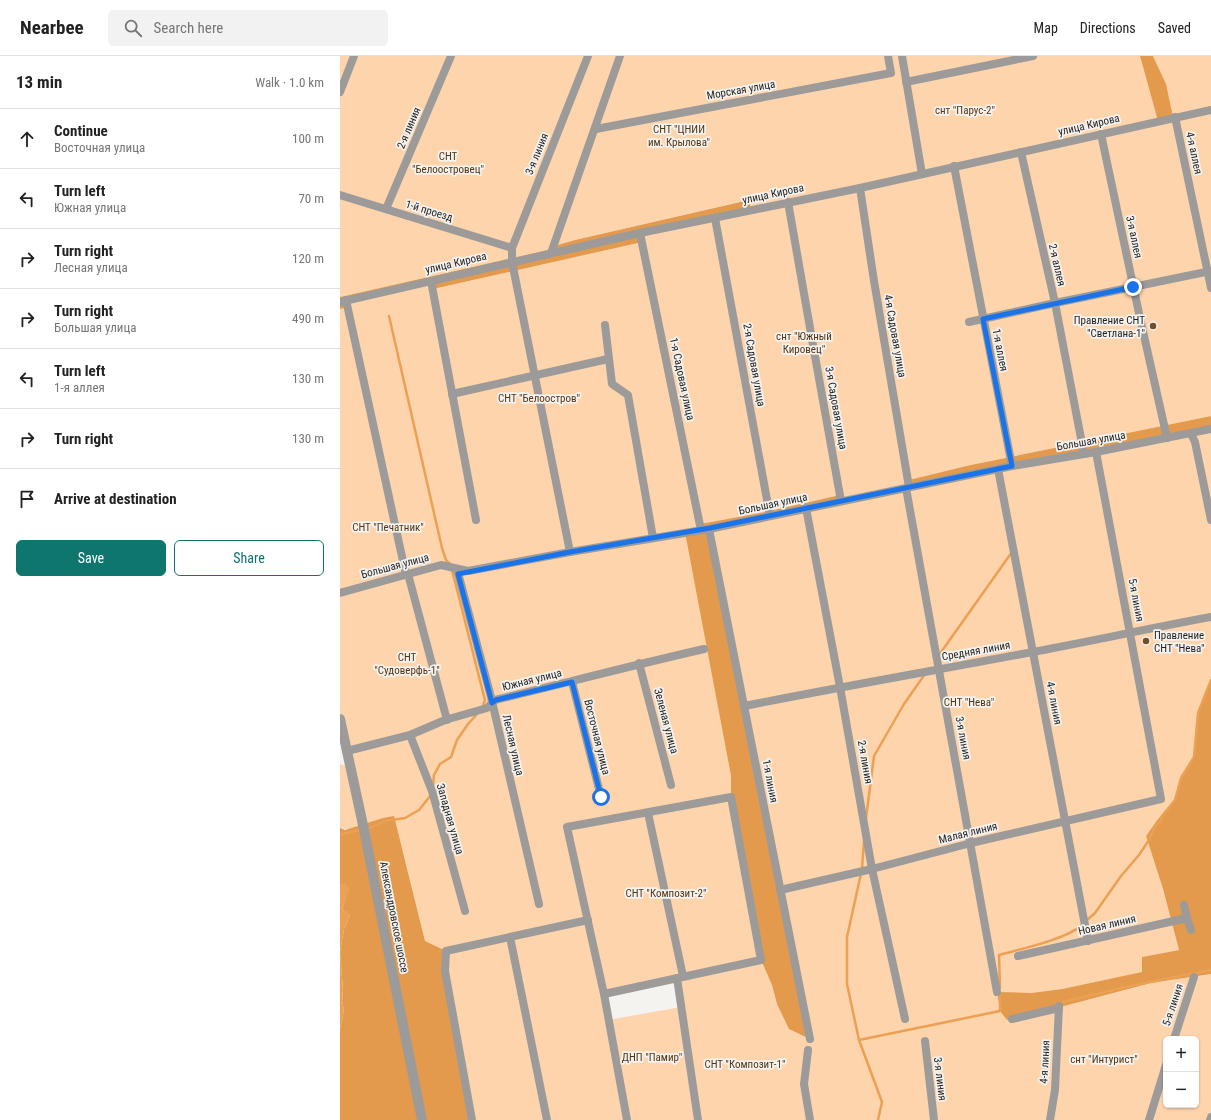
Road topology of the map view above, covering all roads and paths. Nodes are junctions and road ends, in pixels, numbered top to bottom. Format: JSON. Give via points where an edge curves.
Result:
{"nodes":[{"id":1,"x":354,"y":56,"type":"edge"},
{"id":2,"x":452,"y":56,"type":"edge"},
{"id":3,"x":588,"y":56,"type":"edge"},
{"id":4,"x":620,"y":56,"type":"edge"},
{"id":5,"x":888,"y":56,"type":"edge"},
{"id":6,"x":902,"y":56,"type":"edge"},
{"id":7,"x":1033,"y":56,"type":"edge"},
{"id":8,"x":906,"y":82,"type":"junction"},
{"id":9,"x":340,"y":92,"type":"edge"},
{"id":10,"x":1211,"y":110,"type":"edge"},
{"id":11,"x":1175,"y":117,"type":"junction"},
{"id":12,"x":596,"y":129,"type":"junction"},
{"id":13,"x":1101,"y":134,"type":"junction"},
{"id":14,"x":1021,"y":152,"type":"junction"},
{"id":15,"x":954,"y":166,"type":"junction"},
{"id":16,"x":922,"y":174,"type":"junction"},
{"id":17,"x":860,"y":188,"type":"junction"},
{"id":18,"x":340,"y":195,"type":"edge"},
{"id":19,"x":788,"y":202,"type":"junction"},
{"id":20,"x":386,"y":209,"type":"junction"},
{"id":21,"x":715,"y":218,"type":"junction"},
{"id":22,"x":640,"y":233,"type":"junction"},
{"id":23,"x":512,"y":248,"type":"junction"},
{"id":24,"x":552,"y":253,"type":"junction"},
{"id":25,"x":512,"y":262,"type":"junction"},
{"id":26,"x":1209,"y":272,"type":"edge"},
{"id":27,"x":431,"y":281,"type":"junction"},
{"id":28,"x":1133,"y":287,"type":"junction"},
{"id":29,"x":1211,"y":288,"type":"edge"},
{"id":30,"x":343,"y":301,"type":"edge"},
{"id":31,"x":1055,"y":303,"type":"junction"},
{"id":32,"x":983,"y":319,"type":"junction"},
{"id":33,"x":969,"y":322,"type":"dead end"},
{"id":34,"x":605,"y":325,"type":"dead end"},
{"id":35,"x":608,"y":359,"type":"junction"},
{"id":36,"x":534,"y":376,"type":"junction"},
{"id":37,"x":452,"y":394,"type":"junction"},
{"id":38,"x":1211,"y":429,"type":"edge"},
{"id":39,"x":1191,"y":434,"type":"junction"},
{"id":40,"x":1167,"y":438,"type":"junction"},
{"id":41,"x":1096,"y":452,"type":"junction"},
{"id":42,"x":1084,"y":454,"type":"junction"},
{"id":43,"x":1012,"y":466,"type":"junction"},
{"id":44,"x":998,"y":469,"type":"junction"},
{"id":45,"x":907,"y":487,"type":"junction"},
{"id":46,"x":841,"y":501,"type":"junction"},
{"id":47,"x":806,"y":508,"type":"junction"},
{"id":48,"x":770,"y":516,"type":"junction"},
{"id":49,"x":476,"y":520,"type":"dead end"},
{"id":50,"x":1211,"y":520,"type":"edge"},
{"id":51,"x":705,"y":529,"type":"junction"},
{"id":52,"x":653,"y":538,"type":"junction"},
{"id":53,"x":570,"y":552,"type":"junction"},
{"id":54,"x":457,"y":570,"type":"junction"},
{"id":55,"x":407,"y":574,"type":"junction"},
{"id":56,"x":340,"y":593,"type":"edge"},
{"id":57,"x":1211,"y":617,"type":"edge"},
{"id":58,"x":1131,"y":632,"type":"junction"},
{"id":59,"x":704,"y":649,"type":"dead end"},
{"id":60,"x":1034,"y":652,"type":"junction"},
{"id":61,"x":639,"y":663,"type":"junction"},
{"id":62,"x":938,"y":669,"type":"junction"},
{"id":63,"x":572,"y":682,"type":"junction"},
{"id":64,"x":840,"y":687,"type":"junction"},
{"id":65,"x":492,"y":703,"type":"junction"},
{"id":66,"x":744,"y":706,"type":"junction"},
{"id":67,"x":340,"y":719,"type":"edge"},
{"id":68,"x":447,"y":720,"type":"junction"},
{"id":69,"x":410,"y":735,"type":"junction"},
{"id":70,"x":347,"y":751,"type":"junction"},
{"id":71,"x":671,"y":785,"type":"dead end"},
{"id":72,"x":601,"y":797,"type":"dead end"},
{"id":73,"x":1161,"y":799,"type":"joint"},
{"id":74,"x":648,"y":813,"type":"junction"},
{"id":75,"x":1065,"y":822,"type":"junction"},
{"id":76,"x":971,"y":843,"type":"junction"},
{"id":77,"x":869,"y":869,"type":"junction"},
{"id":78,"x":780,"y":890,"type":"junction"},
{"id":79,"x":539,"y":904,"type":"dead end"},
{"id":80,"x":1184,"y":905,"type":"dead end"},
{"id":81,"x":465,"y":911,"type":"dead end"},
{"id":82,"x":1187,"y":918,"type":"junction"},
{"id":83,"x":588,"y":920,"type":"junction"},
{"id":84,"x":1191,"y":930,"type":"dead end"},
{"id":85,"x":510,"y":937,"type":"junction"},
{"id":86,"x":1088,"y":941,"type":"junction"},
{"id":87,"x":1018,"y":956,"type":"dead end"},
{"id":88,"x":680,"y":977,"type":"junction"},
{"id":89,"x":1194,"y":977,"type":"dead end"},
{"id":90,"x":997,"y":992,"type":"dead end"},
{"id":91,"x":604,"y":994,"type":"junction"},
{"id":92,"x":905,"y":1019,"type":"dead end"},
{"id":93,"x":1012,"y":1019,"type":"dead end"},
{"id":94,"x":1175,"y":1036,"type":"edge"},
{"id":95,"x":810,"y":1039,"type":"dead end"},
{"id":96,"x":925,"y":1041,"type":"dead end"},
{"id":97,"x":808,"y":1050,"type":"dead end"},
{"id":98,"x":1164,"y":1072,"type":"edge"},
{"id":99,"x":1211,"y":1117,"type":"edge"},
{"id":100,"x":422,"y":1120,"type":"edge"},
{"id":101,"x":472,"y":1120,"type":"edge"},
{"id":102,"x":547,"y":1120,"type":"edge"},
{"id":103,"x":627,"y":1120,"type":"edge"},
{"id":104,"x":698,"y":1120,"type":"edge"},
{"id":105,"x":810,"y":1120,"type":"edge"},
{"id":106,"x":934,"y":1120,"type":"edge"},
{"id":107,"x":1050,"y":1120,"type":"edge"},
{"id":108,"x":1149,"y":1120,"type":"edge"},
{"id":109,"x":1210,"y":1120,"type":"edge"}],
"edges":[{"from":1,"to":9,"type":"street"},
{"from":2,"to":20,"type":"street","name":"2-я линия"},
{"from":3,"to":23,"type":"street","name":"3-я линия"},
{"from":4,"to":12,"type":"street"},
{"from":5,"to":12,"type":"street","name":"Морская улица","via":[[891,73]]},
{"from":6,"to":8,"type":"street"},
{"from":7,"to":8,"type":"street"},
{"from":8,"to":16,"type":"street"},
{"from":10,"to":11,"type":"street","name":"улица Кирова"},
{"from":11,"to":13,"type":"street","name":"улица Кирова"},
{"from":11,"to":26,"type":"street","name":"4-я аллея"},
{"from":12,"to":24,"type":"street"},
{"from":13,"to":14,"type":"street","name":"улица Кирова"},
{"from":13,"to":28,"type":"street","name":"3-я аллея"},
{"from":14,"to":15,"type":"street","name":"улица Кирова"},
{"from":14,"to":31,"type":"street","name":"2-я аллея"},
{"from":15,"to":16,"type":"street","name":"улица Кирова"},
{"from":15,"to":32,"type":"street","name":"1-я аллея"},
{"from":16,"to":17,"type":"street","name":"улица Кирова"},
{"from":17,"to":19,"type":"street","name":"улица Кирова"},
{"from":17,"to":45,"type":"street","name":"4-я Садовая улица"},
{"from":18,"to":20,"type":"street","name":"1-й проезд"},
{"from":19,"to":21,"type":"street","name":"улица Кирова"},
{"from":19,"to":46,"type":"street","name":"3-я Садовая улица"},
{"from":20,"to":23,"type":"street","name":"1-й проезд"},
{"from":21,"to":22,"type":"street","name":"улица Кирова"},
{"from":21,"to":48,"type":"street","name":"2-я Садовая улица"},
{"from":22,"to":24,"type":"street","name":"улица Кирова"},
{"from":22,"to":51,"type":"street","name":"1-я Садовая улица"},
{"from":23,"to":25,"type":"street","name":"3-я линия"},
{"from":24,"to":25,"type":"street","name":"улица Кирова"},
{"from":25,"to":27,"type":"street","name":"улица Кирова"},
{"from":25,"to":36,"type":"street","name":"3-я линия"},
{"from":26,"to":28,"type":"street"},
{"from":26,"to":29,"type":"street","name":"4-я аллея"},
{"from":27,"to":30,"type":"street","name":"улица Кирова"},
{"from":27,"to":37,"type":"street"},
{"from":28,"to":31,"type":"street"},
{"from":28,"to":40,"type":"street","name":"3-я аллея"},
{"from":30,"to":55,"type":"street"},
{"from":31,"to":32,"type":"street"},
{"from":31,"to":42,"type":"street","name":"2-я аллея"},
{"from":32,"to":33,"type":"street"},
{"from":32,"to":43,"type":"street","name":"1-я аллея"},
{"from":34,"to":35,"type":"street"},
{"from":35,"to":36,"type":"street"},
{"from":35,"to":52,"type":"street","via":[[612,384],[628,394]]},
{"from":36,"to":37,"type":"street"},
{"from":36,"to":53,"type":"street","name":"3-я линия"},
{"from":37,"to":49,"type":"street"},
{"from":38,"to":39,"type":"street","name":"Большая улица"},
{"from":39,"to":40,"type":"street","name":"Большая улица"},
{"from":39,"to":50,"type":"street","via":[[1195,442]]},
{"from":40,"to":41,"type":"street","name":"Большая улица"},
{"from":41,"to":42,"type":"street","name":"Большая улица"},
{"from":41,"to":58,"type":"street","name":"5-я линия"},
{"from":42,"to":43,"type":"street","name":"Большая улица"},
{"from":43,"to":44,"type":"street","name":"Большая улица"},
{"from":44,"to":45,"type":"street","name":"Большая улица"},
{"from":44,"to":60,"type":"street","name":"4-я линия"},
{"from":45,"to":46,"type":"street","name":"Большая улица"},
{"from":45,"to":62,"type":"street","name":"3-я линия"},
{"from":46,"to":47,"type":"street","name":"Большая улица"},
{"from":47,"to":48,"type":"street","name":"Большая улица"},
{"from":47,"to":64,"type":"street","name":"2-я линия"},
{"from":48,"to":51,"type":"street","name":"Большая улица"},
{"from":51,"to":52,"type":"street","name":"Большая улица"},
{"from":51,"to":66,"type":"street","name":"1-я линия"},
{"from":52,"to":53,"type":"street","name":"Большая улица"},
{"from":53,"to":54,"type":"street","name":"Большая улица","via":[[468,571]]},
{"from":54,"to":55,"type":"street","name":"Большая улица","via":[[441,565]]},
{"from":54,"to":65,"type":"street","name":"Лесная улица"},
{"from":55,"to":56,"type":"street","name":"Большая улица"},
{"from":55,"to":68,"type":"street"},
{"from":57,"to":58,"type":"street","name":"Средняя линия"},
{"from":58,"to":60,"type":"street","name":"Средняя линия"},
{"from":58,"to":73,"type":"street","name":"5-я линия"},
{"from":59,"to":61,"type":"street","name":"Южная улица"},
{"from":60,"to":62,"type":"street","name":"Средняя линия"},
{"from":60,"to":75,"type":"street","name":"4-я линия"},
{"from":61,"to":63,"type":"street","name":"Южная улица"},
{"from":61,"to":71,"type":"street","name":"Зеленая улица"},
{"from":62,"to":64,"type":"street","name":"Средняя линия"},
{"from":62,"to":76,"type":"street","name":"3-я линия"},
{"from":63,"to":65,"type":"street","name":"Южная улица"},
{"from":63,"to":72,"type":"street","name":"Восточная улица"},
{"from":64,"to":66,"type":"street","name":"Средняя линия"},
{"from":64,"to":77,"type":"street","name":"2-я линия"},
{"from":65,"to":68,"type":"street","name":"Южная улица","via":[[487,708]]},
{"from":65,"to":79,"type":"street","name":"Лесная улица"},
{"from":66,"to":78,"type":"street","name":"1-я линия"},
{"from":67,"to":70,"type":"street","name":"Александровское шоссе"},
{"from":68,"to":69,"type":"street","name":"Южная улица"},
{"from":69,"to":70,"type":"street","name":"Южная улица"},
{"from":69,"to":81,"type":"street","name":"Западная улица","via":[[432,791]]},
{"from":70,"to":100,"type":"street","name":"Александровское шоссе"},
{"from":73,"to":75,"type":"street","name":"Малая линия"},
{"from":74,"to":83,"type":"street","via":[[567,827]]},
{"from":74,"to":88,"type":"street"},
{"from":74,"to":88,"type":"street","via":[[731,797],[761,960]]},
{"from":75,"to":76,"type":"street","name":"Малая линия"},
{"from":75,"to":86,"type":"street","name":"4-я линия"},
{"from":76,"to":77,"type":"street","name":"Малая линия"},
{"from":76,"to":90,"type":"street","name":"3-я линия"},
{"from":77,"to":78,"type":"street","name":"Малая линия"},
{"from":77,"to":92,"type":"street","name":"2-я линия"},
{"from":78,"to":95,"type":"street","name":"1-я линия"},
{"from":80,"to":82,"type":"street"},
{"from":82,"to":84,"type":"street"},
{"from":82,"to":86,"type":"street","name":"Новая линия"},
{"from":83,"to":85,"type":"street"},
{"from":83,"to":91,"type":"street"},
{"from":85,"to":101,"type":"street","via":[[446,950],[445,971]]},
{"from":85,"to":102,"type":"street"},
{"from":86,"to":87,"type":"street","name":"Новая линия"},
{"from":88,"to":91,"type":"street"},
{"from":88,"to":104,"type":"street"},
{"from":89,"to":94,"type":"street","name":"5-я линия"},
{"from":91,"to":103,"type":"street"},
{"from":93,"to":107,"type":"street","name":"4-я линия","via":[[1059,1007],[1055,1090]]},
{"from":96,"to":106,"type":"street","name":"3-я линия"},
{"from":97,"to":105,"type":"street","via":[[804,1084]]},
{"from":98,"to":108,"type":"street"},
{"from":99,"to":109,"type":"street"}]}
